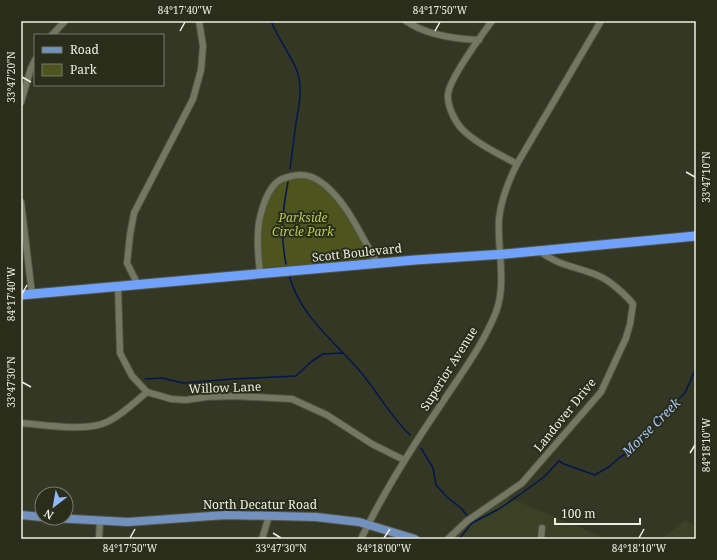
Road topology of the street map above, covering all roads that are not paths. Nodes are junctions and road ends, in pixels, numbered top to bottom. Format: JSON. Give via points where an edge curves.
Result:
{"nodes":[{"id":1,"x":65,"y":21,"type":"edge"},
{"id":2,"x":199,"y":21,"type":"edge"},
{"id":3,"x":406,"y":21,"type":"edge"},
{"id":4,"x":492,"y":21,"type":"edge"},
{"id":5,"x":601,"y":21,"type":"edge"},
{"id":6,"x":53,"y":34,"type":"edge"},
{"id":7,"x":478,"y":40,"type":"junction"},
{"id":8,"x":34,"y":62,"type":"edge"},
{"id":9,"x":21,"y":102,"type":"edge"},
{"id":10,"x":517,"y":164,"type":"junction"},
{"id":11,"x":21,"y":202,"type":"edge"},
{"id":12,"x":696,"y":236,"type":"edge"},
{"id":13,"x":538,"y":250,"type":"junction"},
{"id":14,"x":500,"y":254,"type":"junction"},
{"id":15,"x":378,"y":264,"type":"junction"},
{"id":16,"x":260,"y":274,"type":"junction"},
{"id":17,"x":138,"y":285,"type":"junction"},
{"id":18,"x":118,"y":287,"type":"junction"},
{"id":19,"x":32,"y":294,"type":"junction"},
{"id":20,"x":21,"y":296,"type":"edge"},
{"id":21,"x":147,"y":392,"type":"junction"},
{"id":22,"x":21,"y":423,"type":"edge"},
{"id":23,"x":404,"y":460,"type":"junction"},
{"id":24,"x":21,"y":515,"type":"edge"},
{"id":25,"x":34,"y":516,"type":"edge"},
{"id":26,"x":269,"y":516,"type":"junction"},
{"id":27,"x":74,"y":519,"type":"edge"},
{"id":28,"x":100,"y":521,"type":"junction"},
{"id":29,"x":368,"y":525,"type":"junction"},
{"id":30,"x":542,"y":528,"type":"dead end"},
{"id":31,"x":99,"y":539,"type":"edge"},
{"id":32,"x":262,"y":539,"type":"edge"},
{"id":33,"x":361,"y":539,"type":"edge"},
{"id":34,"x":415,"y":539,"type":"edge"},
{"id":35,"x":448,"y":539,"type":"edge"},
{"id":36,"x":541,"y":539,"type":"edge"}],
"edges":[{"from":1,"to":6,"type":"street"},
{"from":2,"to":17,"type":"street","via":[[203,46],[201,70],[193,99],[134,213],[127,263]]},
{"from":3,"to":7,"type":"street","via":[[447,37]]},
{"from":4,"to":7,"type":"street"},
{"from":5,"to":10,"type":"street","name":"Superior Avenue"},
{"from":7,"to":10,"type":"street","via":[[453,80],[448,94],[452,113],[460,127],[472,138]]},
{"from":8,"to":9,"type":"street"},
{"from":10,"to":14,"type":"street","name":"Superior Avenue","via":[[502,200],[499,220]]},
{"from":11,"to":19,"type":"street"},
{"from":12,"to":13,"type":"highway","name":"Scott Boulevard"},
{"from":13,"to":14,"type":"highway","name":"Scott Boulevard"},
{"from":13,"to":35,"type":"street","name":"Landover Drive","via":[[561,264],[600,276],[626,296],[633,304],[626,338],[601,392],[552,449],[518,486],[467,521]]},
{"from":14,"to":15,"type":"highway","name":"Scott Boulevard"},
{"from":14,"to":23,"type":"street","name":"Superior Avenue","via":[[501,286],[496,311],[473,355]]},
{"from":15,"to":16,"type":"highway","name":"Scott Boulevard"},
{"from":15,"to":16,"type":"street","via":[[345,206],[314,177],[299,175],[284,178],[276,183],[263,208],[258,234]]},
{"from":16,"to":17,"type":"highway","name":"Scott Boulevard"},
{"from":17,"to":18,"type":"highway","name":"Scott Boulevard"},
{"from":18,"to":19,"type":"highway","name":"Scott Boulevard"},
{"from":18,"to":21,"type":"street","via":[[120,353],[132,376]]},
{"from":19,"to":20,"type":"highway","name":"Scott Boulevard"},
{"from":21,"to":22,"type":"street","via":[[107,423],[87,428]]},
{"from":21,"to":23,"type":"street","name":"Willow Lane","via":[[171,399],[186,400],[234,396],[292,399],[327,415],[372,444]]},
{"from":23,"to":29,"type":"street","name":"Superior Avenue"},
{"from":24,"to":25,"type":"main road"},
{"from":26,"to":28,"type":"main road","name":"North Decatur Road","via":[[226,515]]},
{"from":26,"to":29,"type":"main road","name":"North Decatur Road","via":[[329,518]]},
{"from":26,"to":32,"type":"street"},
{"from":27,"to":28,"type":"main road","name":"North Decatur Road"},
{"from":28,"to":31,"type":"street"},
{"from":29,"to":33,"type":"street","name":"Superior Avenue"},
{"from":29,"to":34,"type":"main road","name":"North Decatur Road"},
{"from":30,"to":36,"type":"street"}]}
